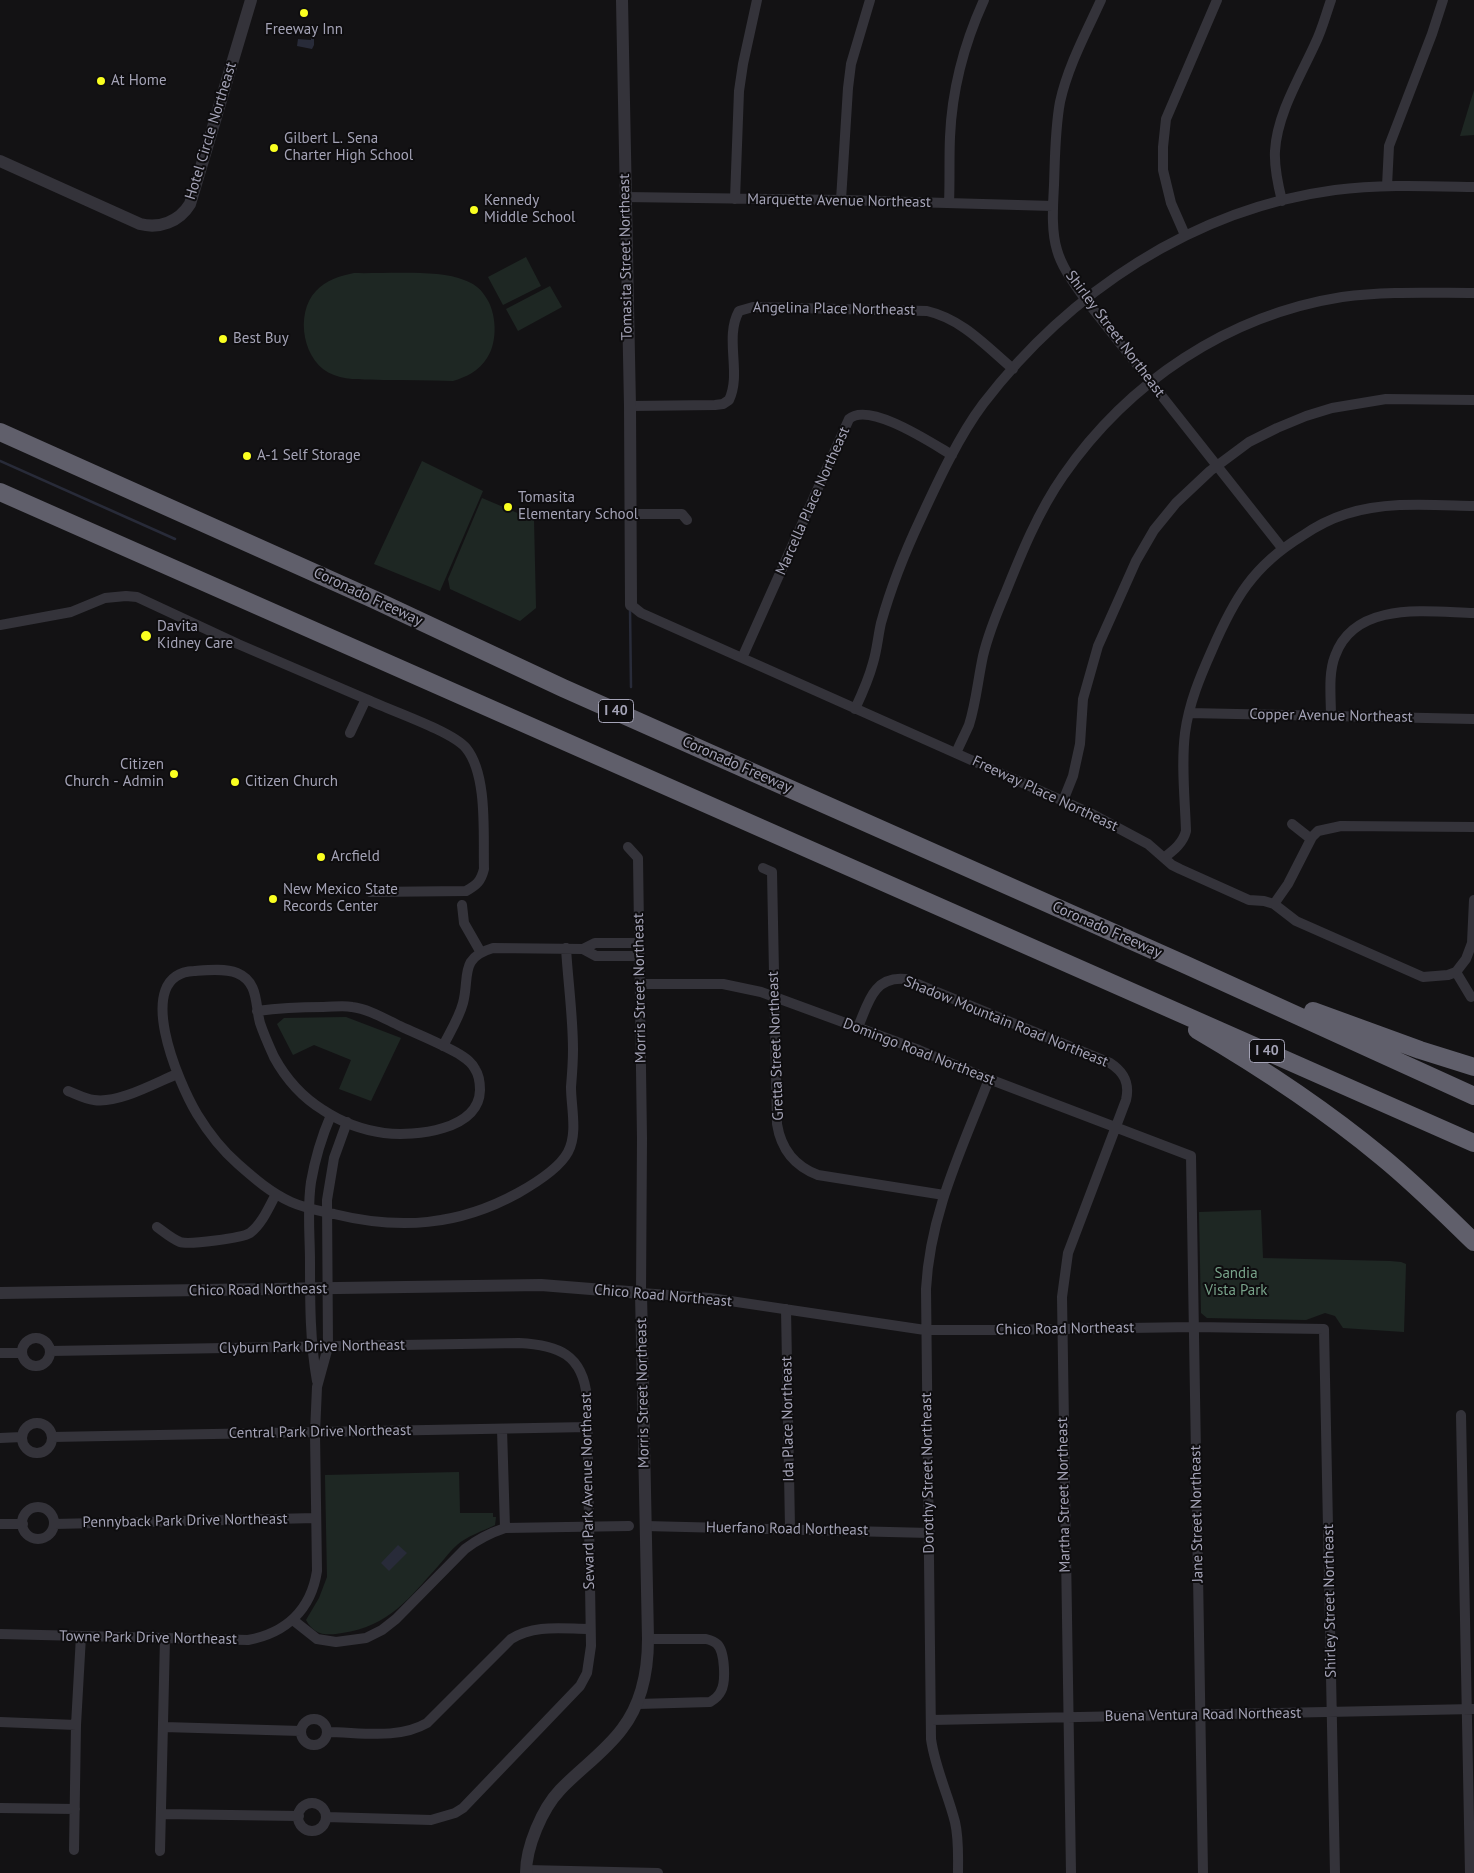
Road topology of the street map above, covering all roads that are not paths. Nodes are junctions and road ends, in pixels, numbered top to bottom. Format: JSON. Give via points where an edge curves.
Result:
{"nodes":[{"id":1,"x":251,"y":0,"type":"edge"},
{"id":2,"x":622,"y":0,"type":"edge"},
{"id":3,"x":757,"y":0,"type":"edge"},
{"id":4,"x":870,"y":0,"type":"edge"},
{"id":5,"x":984,"y":0,"type":"edge"},
{"id":6,"x":1101,"y":0,"type":"edge"},
{"id":7,"x":1217,"y":0,"type":"edge"},
{"id":8,"x":1331,"y":0,"type":"edge"},
{"id":9,"x":1443,"y":0,"type":"edge"},
{"id":10,"x":0,"y":161,"type":"edge"},
{"id":11,"x":1387,"y":186,"type":"junction"},
{"id":12,"x":1474,"y":187,"type":"edge"},
{"id":13,"x":625,"y":197,"type":"junction"},
{"id":14,"x":735,"y":199,"type":"junction"},
{"id":15,"x":841,"y":200,"type":"junction"},
{"id":16,"x":1282,"y":201,"type":"junction"},
{"id":17,"x":949,"y":203,"type":"junction"},
{"id":18,"x":1053,"y":206,"type":"junction"},
{"id":19,"x":1185,"y":235,"type":"junction"},
{"id":20,"x":1474,"y":294,"type":"edge"},
{"id":21,"x":1085,"y":299,"type":"junction"},
{"id":22,"x":1013,"y":369,"type":"junction"},
{"id":23,"x":1151,"y":381,"type":"junction"},
{"id":24,"x":1474,"y":400,"type":"edge"},
{"id":25,"x":630,"y":406,"type":"junction"},
{"id":26,"x":0,"y":422,"type":"edge"},
{"id":27,"x":0,"y":432,"type":"edge"},
{"id":28,"x":51,"y":454,"type":"junction"},
{"id":29,"x":952,"y":455,"type":"junction"},
{"id":30,"x":1217,"y":465,"type":"junction"},
{"id":31,"x":0,"y":492,"type":"edge"},
{"id":32,"x":1474,"y":506,"type":"edge"},
{"id":33,"x":630,"y":514,"type":"junction"},
{"id":34,"x":687,"y":520,"type":"dead end"},
{"id":35,"x":1282,"y":548,"type":"junction"},
{"id":36,"x":631,"y":605,"type":"joint"},
{"id":37,"x":1474,"y":612,"type":"edge"},
{"id":38,"x":0,"y":625,"type":"edge"},
{"id":39,"x":742,"y":658,"type":"junction"},
{"id":40,"x":366,"y":699,"type":"junction"},
{"id":41,"x":855,"y":708,"type":"junction"},
{"id":42,"x":1189,"y":713,"type":"junction"},
{"id":43,"x":1331,"y":717,"type":"junction"},
{"id":44,"x":1474,"y":719,"type":"edge"},
{"id":45,"x":350,"y":733,"type":"dead end"},
{"id":46,"x":956,"y":753,"type":"junction"},
{"id":47,"x":1063,"y":801,"type":"junction"},
{"id":48,"x":1292,"y":824,"type":"dead end"},
{"id":49,"x":1474,"y":827,"type":"edge"},
{"id":50,"x":1311,"y":839,"type":"junction"},
{"id":51,"x":628,"y":847,"type":"dead end"},
{"id":52,"x":1165,"y":858,"type":"junction"},
{"id":53,"x":763,"y":868,"type":"dead end"},
{"id":54,"x":370,"y":892,"type":"dead end"},
{"id":55,"x":1474,"y":900,"type":"edge"},
{"id":56,"x":1274,"y":904,"type":"junction"},
{"id":57,"x":462,"y":905,"type":"dead end"},
{"id":58,"x":638,"y":944,"type":"junction"},
{"id":59,"x":566,"y":948,"type":"junction"},
{"id":60,"x":584,"y":949,"type":"junction"},
{"id":61,"x":480,"y":951,"type":"junction"},
{"id":62,"x":639,"y":956,"type":"junction"},
{"id":63,"x":1059,"y":958,"type":"junction"},
{"id":64,"x":1184,"y":964,"type":"junction"},
{"id":65,"x":1456,"y":972,"type":"junction"},
{"id":66,"x":640,"y":984,"type":"junction"},
{"id":67,"x":774,"y":996,"type":"junction"},
{"id":68,"x":1470,"y":997,"type":"dead end"},
{"id":69,"x":258,"y":1011,"type":"junction"},
{"id":70,"x":858,"y":1027,"type":"junction"},
{"id":71,"x":443,"y":1046,"type":"junction"},
{"id":72,"x":1474,"y":1067,"type":"edge"},
{"id":73,"x":177,"y":1074,"type":"junction"},
{"id":74,"x":989,"y":1079,"type":"junction"},
{"id":75,"x":68,"y":1091,"type":"dead end"},
{"id":76,"x":1474,"y":1096,"type":"edge"},
{"id":77,"x":331,"y":1115,"type":"junction"},
{"id":78,"x":347,"y":1122,"type":"junction"},
{"id":79,"x":1116,"y":1126,"type":"junction"},
{"id":80,"x":1474,"y":1143,"type":"edge"},
{"id":81,"x":1191,"y":1156,"type":"joint"},
{"id":82,"x":276,"y":1194,"type":"junction"},
{"id":83,"x":944,"y":1195,"type":"junction"},
{"id":84,"x":310,"y":1208,"type":"junction"},
{"id":85,"x":327,"y":1213,"type":"junction"},
{"id":86,"x":157,"y":1227,"type":"dead end"},
{"id":87,"x":1474,"y":1242,"type":"edge"},
{"id":88,"x":327,"y":1288,"type":"junction"},
{"id":89,"x":310,"y":1289,"type":"junction"},
{"id":90,"x":641,"y":1293,"type":"junction"},
{"id":91,"x":0,"y":1294,"type":"edge"},
{"id":92,"x":786,"y":1309,"type":"junction"},
{"id":93,"x":1194,"y":1327,"type":"junction"},
{"id":94,"x":1324,"y":1329,"type":"joint"},
{"id":95,"x":925,"y":1330,"type":"junction"},
{"id":96,"x":1061,"y":1330,"type":"junction"},
{"id":97,"x":311,"y":1347,"type":"junction"},
{"id":98,"x":328,"y":1347,"type":"junction"},
{"id":99,"x":50,"y":1352,"type":"junction"},
{"id":100,"x":0,"y":1353,"type":"edge"},
{"id":101,"x":22,"y":1353,"type":"junction"},
{"id":102,"x":570,"y":1357,"type":"joint"},
{"id":103,"x":317,"y":1387,"type":"junction"},
{"id":104,"x":1461,"y":1415,"type":"dead end"},
{"id":105,"x":588,"y":1428,"type":"junction"},
{"id":106,"x":502,"y":1429,"type":"junction"},
{"id":107,"x":315,"y":1433,"type":"junction"},
{"id":108,"x":52,"y":1437,"type":"junction"},
{"id":109,"x":0,"y":1438,"type":"edge"},
{"id":110,"x":22,"y":1438,"type":"junction"},
{"id":111,"x":316,"y":1518,"type":"junction"},
{"id":112,"x":0,"y":1524,"type":"edge"},
{"id":113,"x":23,"y":1524,"type":"junction"},
{"id":114,"x":54,"y":1524,"type":"junction"},
{"id":115,"x":589,"y":1526,"type":"junction"},
{"id":116,"x":629,"y":1526,"type":"dead end"},
{"id":117,"x":645,"y":1526,"type":"junction"},
{"id":118,"x":505,"y":1528,"type":"junction"},
{"id":119,"x":790,"y":1528,"type":"junction"},
{"id":120,"x":930,"y":1533,"type":"junction"},
{"id":121,"x":293,"y":1620,"type":"junction"},
{"id":122,"x":590,"y":1629,"type":"junction"},
{"id":123,"x":0,"y":1634,"type":"edge"},
{"id":124,"x":81,"y":1636,"type":"junction"},
{"id":125,"x":165,"y":1638,"type":"junction"},
{"id":126,"x":648,"y":1639,"type":"junction"},
{"id":127,"x":637,"y":1704,"type":"junction"},
{"id":128,"x":1471,"y":1710,"type":"edge"},
{"id":129,"x":1332,"y":1712,"type":"junction"},
{"id":130,"x":1200,"y":1715,"type":"junction"},
{"id":131,"x":1068,"y":1718,"type":"junction"},
{"id":132,"x":931,"y":1720,"type":"junction"},
{"id":133,"x":0,"y":1722,"type":"edge"},
{"id":134,"x":76,"y":1725,"type":"junction"},
{"id":135,"x":164,"y":1727,"type":"junction"},
{"id":136,"x":301,"y":1732,"type":"junction"},
{"id":137,"x":327,"y":1732,"type":"junction"},
{"id":138,"x":0,"y":1808,"type":"edge"},
{"id":139,"x":75,"y":1809,"type":"junction"},
{"id":140,"x":162,"y":1814,"type":"junction"},
{"id":141,"x":298,"y":1816,"type":"junction"},
{"id":142,"x":326,"y":1817,"type":"junction"},
{"id":143,"x":74,"y":1850,"type":"dead end"},
{"id":144,"x":160,"y":1851,"type":"dead end"},
{"id":145,"x":526,"y":1871,"type":"edge"},
{"id":146,"x":658,"y":1873,"type":"edge"},
{"id":147,"x":958,"y":1873,"type":"edge"},
{"id":148,"x":1071,"y":1873,"type":"edge"},
{"id":149,"x":1203,"y":1873,"type":"edge"},
{"id":150,"x":1335,"y":1873,"type":"edge"},
{"id":151,"x":1470,"y":1873,"type":"edge"}],
"edges":[{"from":1,"to":10,"type":"street","name":"Hotel Circle Northeast","via":[[190,204],[176,219],[159,225],[140,224]]},
{"from":2,"to":13,"type":"street","name":"Tomasita Street Northeast"},
{"from":3,"to":14,"type":"street","via":[[739,91]]},
{"from":4,"to":15,"type":"street","via":[[851,64]]},
{"from":5,"to":17,"type":"street","via":[[963,52],[956,83],[950,138]]},
{"from":6,"to":18,"type":"street","name":"Shirley Street Northeast","via":[[1070,69],[1061,100]]},
{"from":7,"to":19,"type":"street","via":[[1166,119],[1163,170],[1178,223]]},
{"from":8,"to":16,"type":"street","via":[[1278,131],[1274,153]]},
{"from":9,"to":11,"type":"street","via":[[1389,146]]},
{"from":11,"to":12,"type":"street"},
{"from":11,"to":16,"type":"street","via":[[1334,190]]},
{"from":13,"to":14,"type":"street","name":"Marquette Avenue Northeast"},
{"from":13,"to":25,"type":"street","name":"Tomasita Street Northeast"},
{"from":14,"to":15,"type":"street","name":"Marquette Avenue Northeast"},
{"from":15,"to":17,"type":"street","name":"Marquette Avenue Northeast"},
{"from":16,"to":19,"type":"street"},
{"from":17,"to":18,"type":"street","name":"Marquette Avenue Northeast"},
{"from":18,"to":21,"type":"street","name":"Shirley Street Northeast","via":[[1057,251],[1066,272]]},
{"from":19,"to":21,"type":"street","via":[[1120,272]]},
{"from":20,"to":23,"type":"street","via":[[1380,293],[1304,306],[1216,339]]},
{"from":21,"to":22,"type":"street","via":[[1046,332]]},
{"from":21,"to":23,"type":"street","name":"Shirley Street Northeast"},
{"from":22,"to":25,"type":"street","name":"Angelina Place Northeast","via":[[964,327],[944,315],[927,310],[753,307],[739,311],[734,323],[734,384],[729,400],[715,405]]},
{"from":22,"to":29,"type":"street","via":[[982,405]]},
{"from":23,"to":30,"type":"street","name":"Shirley Street Northeast"},
{"from":23,"to":46,"type":"street","via":[[1091,440],[1062,477],[1045,506],[990,632],[968,725]]},
{"from":24,"to":30,"type":"street","via":[[1386,399],[1332,408],[1263,434]]},
{"from":25,"to":33,"type":"street","name":"Tomasita Street Northeast"},
{"from":26,"to":28,"type":"highway"},
{"from":27,"to":28,"type":"highway","name":"Coronado Freeway","number":"I 40"},
{"from":28,"to":64,"type":"highway","name":"Coronado Freeway","number":"I 40","via":[[563,688]]},
{"from":29,"to":39,"type":"street","name":"Marcella Place Northeast","via":[[894,423],[864,415],[852,416]]},
{"from":29,"to":41,"type":"street","via":[[920,519],[894,582],[873,663]]},
{"from":30,"to":35,"type":"street","name":"Shirley Street Northeast"},
{"from":30,"to":47,"type":"street","via":[[1176,503],[1154,530],[1116,603],[1098,646],[1083,699],[1080,744]]},
{"from":31,"to":63,"type":"highway","number":"I 40"},
{"from":32,"to":35,"type":"street","via":[[1406,505],[1359,511],[1334,519]]},
{"from":33,"to":34,"type":"street","via":[[682,514]]},
{"from":33,"to":36,"type":"street","name":"Tomasita Street Northeast"},
{"from":35,"to":42,"type":"street","via":[[1251,578],[1231,608],[1202,671]]},
{"from":36,"to":39,"type":"street","name":"Freeway Place Northeast","via":[[640,613]]},
{"from":37,"to":43,"type":"street","via":[[1394,612],[1378,615],[1355,629],[1339,647],[1332,666]]},
{"from":38,"to":40,"type":"street","via":[[71,612],[105,598],[137,598]]},
{"from":39,"to":41,"type":"street","name":"Freeway Place Northeast"},
{"from":40,"to":45,"type":"street"},
{"from":40,"to":54,"type":"street","via":[[453,737],[465,747],[476,769],[480,790],[484,861],[477,885],[466,891]]},
{"from":41,"to":46,"type":"street","name":"Freeway Place Northeast"},
{"from":42,"to":43,"type":"street","name":"Copper Avenue Northeast"},
{"from":42,"to":52,"type":"street","via":[[1184,753],[1186,831],[1180,844]]},
{"from":43,"to":44,"type":"street","name":"Copper Avenue Northeast"},
{"from":46,"to":47,"type":"street","name":"Freeway Place Northeast"},
{"from":47,"to":52,"type":"street","name":"Freeway Place Northeast","via":[[1128,832]]},
{"from":48,"to":50,"type":"street"},
{"from":49,"to":50,"type":"street","via":[[1341,826],[1318,831]]},
{"from":50,"to":56,"type":"street"},
{"from":51,"to":58,"type":"street","name":"Morris Street Northeast","via":[[638,858]]},
{"from":52,"to":56,"type":"street","name":"Freeway Place Northeast","via":[[1172,865],[1249,900]]},
{"from":53,"to":67,"type":"street","name":"Gretta Street Northeast","via":[[772,872]]},
{"from":55,"to":65,"type":"street","via":[[1470,952]]},
{"from":56,"to":65,"type":"street","via":[[1296,922],[1423,977]]},
{"from":57,"to":61,"type":"street","via":[[464,923]]},
{"from":58,"to":60,"type":"street","via":[[595,943]]},
{"from":58,"to":62,"type":"street","name":"Morris Street Northeast"},
{"from":59,"to":60,"type":"street"},
{"from":59,"to":61,"type":"street","via":[[493,948]]},
{"from":59,"to":85,"type":"street","via":[[573,1048],[572,1136],[565,1157],[550,1171],[504,1201],[464,1215],[396,1224]]},
{"from":60,"to":62,"type":"street","via":[[596,956]]},
{"from":61,"to":71,"type":"street","via":[[468,966],[463,1005]]},
{"from":62,"to":66,"type":"street","name":"Morris Street Northeast"},
{"from":63,"to":80,"type":"highway","number":"I 40"},
{"from":63,"to":87,"type":"highway","via":[[1198,1030],[1287,1086],[1383,1158]]},
{"from":64,"to":72,"type":"highway"},
{"from":64,"to":76,"type":"highway","name":"Coronado Freeway","number":"I 40"},
{"from":65,"to":68,"type":"street"},
{"from":66,"to":67,"type":"street","name":"Domingo Road Northeast","via":[[722,984]]},
{"from":66,"to":90,"type":"street","name":"Morris Street Northeast"},
{"from":67,"to":70,"type":"street","name":"Domingo Road Northeast"},
{"from":67,"to":83,"type":"street","name":"Gretta Street Northeast","via":[[777,1124],[780,1140],[792,1158],[802,1168],[818,1175]]},
{"from":69,"to":71,"type":"street","via":[[290,1007],[355,1007]]},
{"from":69,"to":73,"type":"street","via":[[253,988],[243,976],[225,970],[190,970],[176,975],[163,994],[162,1006]]},
{"from":69,"to":77,"type":"street","via":[[267,1042],[284,1073],[305,1098]]},
{"from":70,"to":74,"type":"street","name":"Domingo Road Northeast"},
{"from":70,"to":79,"type":"street","name":"Shadow Mountain Road Northeast","via":[[879,986],[892,979],[911,980],[1110,1063],[1125,1079],[1128,1089]]},
{"from":71,"to":78,"type":"street","via":[[462,1055],[479,1079],[480,1095],[469,1115],[430,1131],[398,1134]]},
{"from":73,"to":75,"type":"street","via":[[107,1100],[94,1100]]},
{"from":73,"to":82,"type":"street","via":[[212,1137],[252,1177]]},
{"from":74,"to":79,"type":"street","name":"Domingo Road Northeast"},
{"from":74,"to":83,"type":"street","name":"Dorothy Street Northeast"},
{"from":77,"to":78,"type":"street"},
{"from":77,"to":84,"type":"street","name":"Towne Park Drive Northeast","via":[[315,1165]]},
{"from":78,"to":85,"type":"street","name":"Towne Park Drive Northeast","via":[[334,1158]]},
{"from":79,"to":81,"type":"street","name":"Domingo Road Northeast"},
{"from":79,"to":96,"type":"street","name":"Martha Street Northeast","via":[[1068,1254]]},
{"from":81,"to":93,"type":"street","name":"Jane Street Northeast"},
{"from":82,"to":84,"type":"street"},
{"from":82,"to":86,"type":"street","via":[[258,1224],[249,1233],[238,1237],[181,1242]]},
{"from":83,"to":95,"type":"street","name":"Dorothy Street Northeast","via":[[928,1257]]},
{"from":84,"to":85,"type":"street"},
{"from":84,"to":89,"type":"street","name":"Towne Park Drive Northeast"},
{"from":85,"to":88,"type":"street","name":"Towne Park Drive Northeast"},
{"from":88,"to":89,"type":"street","name":"Chico Road Northeast"},
{"from":88,"to":90,"type":"street","name":"Chico Road Northeast","via":[[541,1286]]},
{"from":88,"to":98,"type":"street","name":"Towne Park Drive Northeast"},
{"from":89,"to":91,"type":"street","name":"Chico Road Northeast"},
{"from":89,"to":97,"type":"street","name":"Towne Park Drive Northeast"},
{"from":90,"to":92,"type":"street","name":"Chico Road Northeast","via":[[710,1298]]},
{"from":90,"to":117,"type":"street","name":"Morris Street Northeast"},
{"from":92,"to":95,"type":"street","name":"Chico Road Northeast"},
{"from":92,"to":119,"type":"street","name":"Ida Place Northeast"},
{"from":93,"to":94,"type":"street","name":"Chico Road Northeast"},
{"from":93,"to":96,"type":"street","name":"Chico Road Northeast"},
{"from":93,"to":130,"type":"street","name":"Jane Street Northeast"},
{"from":94,"to":129,"type":"street","name":"Shirley Street Northeast"},
{"from":95,"to":96,"type":"street","name":"Chico Road Northeast"},
{"from":95,"to":120,"type":"street","name":"Dorothy Street Northeast"},
{"from":96,"to":131,"type":"street","name":"Martha Street Northeast"},
{"from":97,"to":98,"type":"street","name":"Clyburn Park Drive Northeast"},
{"from":97,"to":99,"type":"street","name":"Clyburn Park Drive Northeast"},
{"from":97,"to":103,"type":"street","name":"Towne Park Drive Northeast"},
{"from":98,"to":102,"type":"street","name":"Clyburn Park Drive Northeast","via":[[528,1344],[552,1347]]},
{"from":98,"to":103,"type":"street","name":"Towne Park Drive Northeast"},
{"from":99,"to":101,"type":"street","via":[[46,1362],[36,1366],[28,1364]]},
{"from":99,"to":101,"type":"street","via":[[45,1342],[35,1338],[25,1342]]},
{"from":100,"to":101,"type":"street"},
{"from":102,"to":105,"type":"street","name":"Seward Park Avenue Northeast","via":[[577,1364],[586,1388]]},
{"from":103,"to":107,"type":"street","name":"Towne Park Drive Northeast"},
{"from":104,"to":128,"type":"street"},
{"from":105,"to":106,"type":"street","name":"Central Park Drive Northeast"},
{"from":105,"to":115,"type":"street","name":"Seward Park Avenue Northeast"},
{"from":106,"to":107,"type":"street","name":"Central Park Drive Northeast"},
{"from":106,"to":118,"type":"street"},
{"from":107,"to":108,"type":"street","name":"Central Park Drive Northeast"},
{"from":107,"to":111,"type":"street","name":"Towne Park Drive Northeast"},
{"from":108,"to":110,"type":"street","via":[[48,1427],[37,1422],[27,1427]]},
{"from":108,"to":110,"type":"street","via":[[48,1449],[35,1453],[24,1446]]},
{"from":109,"to":110,"type":"street"},
{"from":111,"to":114,"type":"street","name":"Pennyback Park Drive Northeast"},
{"from":111,"to":121,"type":"street","name":"Towne Park Drive Northeast","via":[[315,1582]]},
{"from":112,"to":113,"type":"street"},
{"from":113,"to":114,"type":"street","via":[[27,1533],[36,1538],[46,1536]]},
{"from":113,"to":114,"type":"street","via":[[25,1514],[38,1507],[50,1512]]},
{"from":115,"to":116,"type":"street"},
{"from":115,"to":118,"type":"street"},
{"from":115,"to":122,"type":"street","name":"Seward Park Avenue Northeast"},
{"from":117,"to":119,"type":"street","name":"Huerfano Road Northeast"},
{"from":117,"to":126,"type":"street","name":"Morris Street Northeast"},
{"from":118,"to":121,"type":"street","via":[[465,1549],[396,1619],[366,1638],[336,1642],[317,1639]]},
{"from":119,"to":120,"type":"street","name":"Huerfano Road Northeast"},
{"from":120,"to":132,"type":"street","name":"Dorothy Street Northeast"},
{"from":121,"to":125,"type":"street","name":"Towne Park Drive Northeast","via":[[272,1633],[248,1640]]},
{"from":122,"to":137,"type":"street","via":[[538,1629],[517,1635],[427,1723],[418,1728],[401,1733]]},
{"from":122,"to":142,"type":"street","name":"Seward Park Avenue Northeast","via":[[590,1656],[587,1673],[580,1686],[464,1808],[431,1820]]},
{"from":123,"to":124,"type":"street","name":"Towne Park Drive Northeast"},
{"from":124,"to":125,"type":"street","name":"Towne Park Drive Northeast"},
{"from":124,"to":134,"type":"street"},
{"from":125,"to":135,"type":"street"},
{"from":126,"to":127,"type":"street","name":"Morris Street Northeast","via":[[647,1662]]},
{"from":126,"to":127,"type":"street","via":[[706,1639],[718,1644],[722,1652],[723,1686],[719,1695],[710,1702]]},
{"from":127,"to":145,"type":"street","name":"Morris Street Northeast","via":[[605,1749],[558,1792],[540,1820]]},
{"from":128,"to":129,"type":"street","name":"Buena Ventura Road Northeast"},
{"from":128,"to":151,"type":"street"},
{"from":129,"to":130,"type":"street","name":"Buena Ventura Road Northeast"},
{"from":129,"to":150,"type":"street","name":"Shirley Street Northeast"},
{"from":130,"to":131,"type":"street","name":"Buena Ventura Road Northeast"},
{"from":130,"to":149,"type":"street","name":"Jane Street Northeast"},
{"from":131,"to":132,"type":"street","name":"Buena Ventura Road Northeast"},
{"from":131,"to":148,"type":"street","name":"Martha Street Northeast"},
{"from":132,"to":147,"type":"street","name":"Dorothy Street Northeast","via":[[933,1755],[955,1821]]},
{"from":133,"to":134,"type":"street"},
{"from":134,"to":139,"type":"street"},
{"from":135,"to":136,"type":"street"},
{"from":135,"to":140,"type":"street"},
{"from":136,"to":137,"type":"street","via":[[306,1742],[314,1745],[322,1742]]},
{"from":136,"to":137,"type":"street","via":[[307,1721],[315,1719],[323,1722]]},
{"from":138,"to":139,"type":"street"},
{"from":139,"to":143,"type":"street"},
{"from":140,"to":141,"type":"street"},
{"from":140,"to":144,"type":"street"},
{"from":141,"to":142,"type":"street","via":[[305,1828],[314,1830],[322,1826]]},
{"from":141,"to":142,"type":"street","via":[[301,1808],[312,1803],[324,1809]]},
{"from":145,"to":146,"type":"street"}]}
